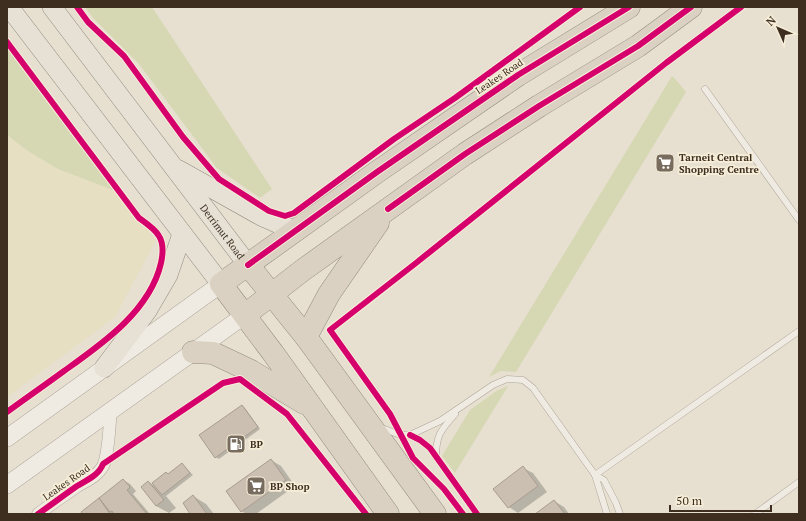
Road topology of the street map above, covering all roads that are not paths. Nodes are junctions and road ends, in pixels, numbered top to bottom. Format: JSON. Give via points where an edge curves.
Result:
{"nodes":[{"id":1,"x":9,"y":7,"type":"edge"},
{"id":2,"x":52,"y":7,"type":"edge"},
{"id":3,"x":629,"y":7,"type":"edge"},
{"id":4,"x":691,"y":7,"type":"edge"},
{"id":5,"x":705,"y":89,"type":"dead end"},
{"id":6,"x":172,"y":167,"type":"junction"},
{"id":7,"x":388,"y":209,"type":"junction"},
{"id":8,"x":799,"y":220,"type":"edge"},
{"id":9,"x":295,"y":231,"type":"junction"},
{"id":10,"x":182,"y":234,"type":"junction"},
{"id":11,"x":248,"y":265,"type":"junction"},
{"id":12,"x":221,"y":284,"type":"junction"},
{"id":13,"x":272,"y":295,"type":"junction"},
{"id":14,"x":245,"y":315,"type":"junction"},
{"id":15,"x":799,"y":331,"type":"edge"},
{"id":16,"x":306,"y":337,"type":"junction"},
{"id":17,"x":193,"y":352,"type":"junction"},
{"id":18,"x":104,"y":368,"type":"junction"},
{"id":19,"x":312,"y":408,"type":"junction"},
{"id":20,"x":460,"y":409,"type":"junction"},
{"id":21,"x":111,"y":411,"type":"junction"},
{"id":22,"x":366,"y":419,"type":"junction"},
{"id":23,"x":410,"y":435,"type":"junction"},
{"id":24,"x":7,"y":438,"type":"edge"},
{"id":25,"x":436,"y":458,"type":"junction"},
{"id":26,"x":596,"y":476,"type":"junction"},
{"id":27,"x":799,"y":482,"type":"edge"},
{"id":28,"x":7,"y":485,"type":"edge"},
{"id":29,"x":38,"y":514,"type":"edge"},
{"id":30,"x":388,"y":514,"type":"edge"},
{"id":31,"x":435,"y":514,"type":"edge"},
{"id":32,"x":477,"y":514,"type":"edge"},
{"id":33,"x":607,"y":514,"type":"edge"},
{"id":34,"x":620,"y":514,"type":"edge"},
{"id":35,"x":755,"y":514,"type":"edge"}],
"edges":[{"from":1,"to":10,"type":"main road"},
{"from":2,"to":6,"type":"main road","name":"Derrimut Road"},
{"from":3,"to":9,"type":"highway","name":"Leakes Road","via":[[518,75]]},
{"from":4,"to":7,"type":"highway","via":[[638,46],[539,106]]},
{"from":5,"to":8,"type":"lane"},
{"from":6,"to":9,"type":"main road","via":[[261,216]]},
{"from":6,"to":11,"type":"main road","name":"Derrimut Road"},
{"from":7,"to":13,"type":"highway"},
{"from":7,"to":16,"type":"highway","via":[[328,294]]},
{"from":9,"to":11,"type":"highway","name":"Leakes Road"},
{"from":10,"to":12,"type":"main road"},
{"from":10,"to":18,"type":"main road","via":[[168,275],[147,311]]},
{"from":11,"to":12,"type":"highway","name":"Leakes Road"},
{"from":11,"to":13,"type":"highway","name":"Derrimut Road"},
{"from":12,"to":14,"type":"highway"},
{"from":12,"to":18,"type":"main road","name":"Leakes Road"},
{"from":13,"to":14,"type":"highway"},
{"from":13,"to":16,"type":"highway","name":"Derrimut Road"},
{"from":14,"to":17,"type":"main road"},
{"from":14,"to":19,"type":"highway"},
{"from":15,"to":26,"type":"lane"},
{"from":16,"to":22,"type":"highway","name":"Derrimut Road"},
{"from":17,"to":19,"type":"highway","via":[[213,353],[251,371]]},
{"from":17,"to":21,"type":"main road"},
{"from":18,"to":24,"type":"main road","name":"Leakes Road"},
{"from":19,"to":30,"type":"highway"},
{"from":20,"to":23,"type":"lane"},
{"from":20,"to":25,"type":"lane","via":[[442,429],[436,445]]},
{"from":20,"to":26,"type":"lane","via":[[493,385],[507,379],[523,380],[533,388]]},
{"from":21,"to":28,"type":"main road"},
{"from":21,"to":29,"type":"street","name":"Leakes Road","via":[[106,458],[102,467],[90,479]]},
{"from":22,"to":23,"type":"lane","via":[[384,429]]},
{"from":22,"to":31,"type":"highway","name":"Derrimut Road"},
{"from":23,"to":25,"type":"lane","via":[[430,448]]},
{"from":25,"to":32,"type":"lane"},
{"from":26,"to":33,"type":"lane"},
{"from":26,"to":34,"type":"lane","via":[[604,480]]},
{"from":27,"to":35,"type":"lane"}]}
